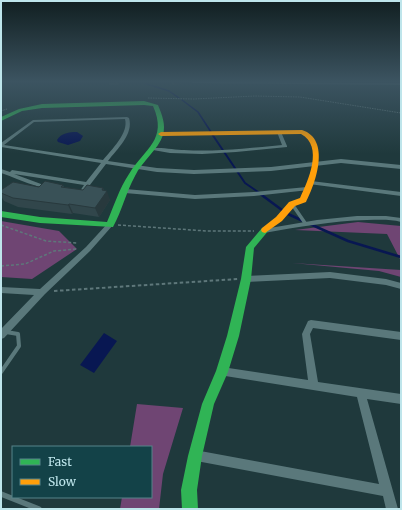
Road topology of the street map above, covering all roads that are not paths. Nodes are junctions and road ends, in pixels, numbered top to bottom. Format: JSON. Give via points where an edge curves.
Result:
{"nodes":[{"id":1,"x":49,"y":106,"type":"edge"},
{"id":2,"x":154,"y":106,"type":"edge"},
{"id":3,"x":1,"y":119,"type":"edge"},
{"id":4,"x":279,"y":132,"type":"junction"},
{"id":5,"x":161,"y":134,"type":"junction"},
{"id":6,"x":1,"y":146,"type":"edge"},
{"id":7,"x":153,"y":149,"type":"junction"},
{"id":8,"x":104,"y":162,"type":"junction"},
{"id":9,"x":315,"y":163,"type":"junction"},
{"id":10,"x":137,"y":167,"type":"junction"},
{"id":11,"x":401,"y":167,"type":"edge"},
{"id":12,"x":1,"y":171,"type":"edge"},
{"id":13,"x":86,"y":184,"type":"junction"},
{"id":14,"x":309,"y":186,"type":"junction"},
{"id":15,"x":53,"y":188,"type":"edge"},
{"id":16,"x":67,"y":190,"type":"edge"},
{"id":17,"x":125,"y":191,"type":"junction"},
{"id":18,"x":401,"y":194,"type":"edge"},
{"id":19,"x":292,"y":204,"type":"junction"},
{"id":20,"x":1,"y":214,"type":"edge"},
{"id":21,"x":401,"y":220,"type":"edge"},
{"id":22,"x":305,"y":223,"type":"junction"},
{"id":23,"x":110,"y":225,"type":"junction"},
{"id":24,"x":264,"y":230,"type":"junction"},
{"id":25,"x":246,"y":279,"type":"junction"},
{"id":26,"x":401,"y":286,"type":"edge"},
{"id":27,"x":1,"y":290,"type":"edge"},
{"id":28,"x":42,"y":292,"type":"junction"},
{"id":29,"x":3,"y":334,"type":"edge"},
{"id":30,"x":401,"y":336,"type":"edge"},
{"id":31,"x":1,"y":372,"type":"edge"},
{"id":32,"x":222,"y":372,"type":"junction"},
{"id":33,"x":314,"y":386,"type":"junction"},
{"id":34,"x":361,"y":394,"type":"junction"},
{"id":35,"x":401,"y":399,"type":"edge"},
{"id":36,"x":195,"y":456,"type":"junction"},
{"id":37,"x":387,"y":491,"type":"junction"},
{"id":38,"x":1,"y":494,"type":"edge"},
{"id":39,"x":39,"y":509,"type":"edge"},
{"id":40,"x":190,"y":509,"type":"edge"},
{"id":41,"x":392,"y":509,"type":"edge"}],
"edges":[{"from":1,"to":3,"type":"street","via":[[21,110]]},
{"from":2,"to":5,"type":"street","via":[[160,116]]},
{"from":4,"to":5,"type":"street"},
{"from":4,"to":7,"type":"street","via":[[284,146],[224,152],[172,152]]},
{"from":4,"to":9,"type":"street","via":[[302,132],[310,136],[315,144]]},
{"from":5,"to":7,"type":"street"},
{"from":6,"to":8,"type":"street"},
{"from":6,"to":8,"type":"street","via":[[32,121],[127,118],[129,128]]},
{"from":7,"to":10,"type":"street"},
{"from":8,"to":10,"type":"street"},
{"from":8,"to":13,"type":"street"},
{"from":9,"to":10,"type":"street","via":[[229,172]]},
{"from":9,"to":11,"type":"street","via":[[341,161]]},
{"from":9,"to":14,"type":"street"},
{"from":10,"to":17,"type":"street"},
{"from":12,"to":13,"type":"street"},
{"from":12,"to":15,"type":"street"},
{"from":13,"to":16,"type":"street","via":[[81,193]]},
{"from":14,"to":17,"type":"street","via":[[254,194],[195,196]]},
{"from":14,"to":18,"type":"street"},
{"from":14,"to":19,"type":"street","via":[[302,200]]},
{"from":17,"to":23,"type":"street"},
{"from":19,"to":22,"type":"lane"},
{"from":19,"to":24,"type":"street"},
{"from":20,"to":23,"type":"street","via":[[40,220]]},
{"from":21,"to":22,"type":"street","via":[[356,218]]},
{"from":22,"to":24,"type":"street"},
{"from":23,"to":28,"type":"street"},
{"from":24,"to":25,"type":"street","via":[[250,247]]},
{"from":25,"to":26,"type":"street","via":[[330,275]]},
{"from":25,"to":32,"type":"street"},
{"from":27,"to":28,"type":"street"},
{"from":28,"to":29,"type":"street"},
{"from":29,"to":31,"type":"lane","via":[[18,334],[19,346]]},
{"from":30,"to":33,"type":"street","via":[[312,324],[306,334]]},
{"from":32,"to":33,"type":"street"},
{"from":32,"to":36,"type":"street","via":[[208,404]]},
{"from":33,"to":34,"type":"street"},
{"from":34,"to":35,"type":"street"},
{"from":34,"to":37,"type":"street"},
{"from":36,"to":37,"type":"street"},
{"from":36,"to":40,"type":"street","via":[[189,490]]},
{"from":37,"to":41,"type":"street"},
{"from":38,"to":39,"type":"lane"}]}
